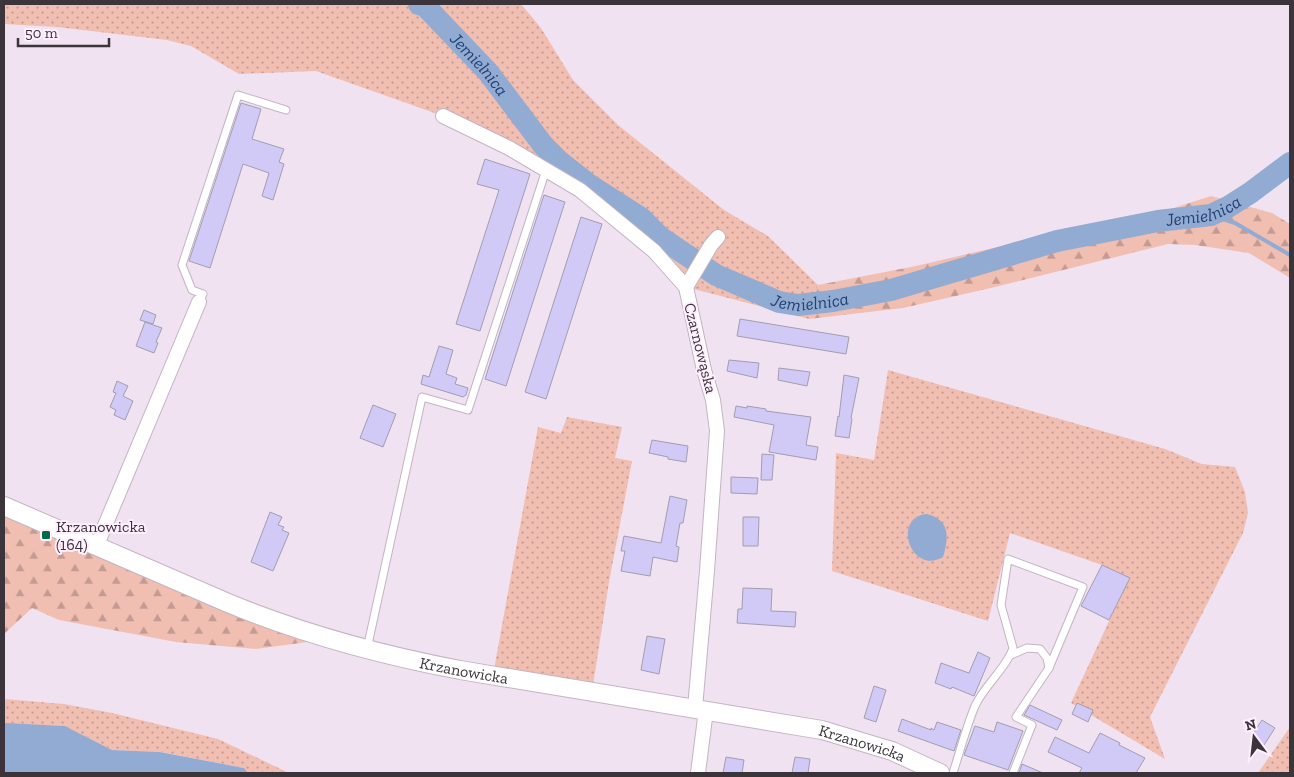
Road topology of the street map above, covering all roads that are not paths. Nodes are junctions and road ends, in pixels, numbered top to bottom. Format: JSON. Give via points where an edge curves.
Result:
{"nodes":[{"id":1,"x":286,"y":110,"type":"dead end"},
{"id":2,"x":443,"y":116,"type":"dead end"},
{"id":3,"x":546,"y":170,"type":"junction"},
{"id":4,"x":718,"y":237,"type":"dead end"},
{"id":5,"x":686,"y":287,"type":"junction"},
{"id":6,"x":200,"y":302,"type":"joint"},
{"id":7,"x":4,"y":506,"type":"edge"},
{"id":8,"x":96,"y":547,"type":"junction"},
{"id":9,"x":367,"y":650,"type":"junction"},
{"id":10,"x":1011,"y":655,"type":"junction"},
{"id":11,"x":1049,"y":668,"type":"junction"},
{"id":12,"x":700,"y":709,"type":"junction"},
{"id":13,"x":698,"y":773,"type":"edge"},
{"id":14,"x":940,"y":773,"type":"edge"},
{"id":15,"x":953,"y":773,"type":"edge"},
{"id":16,"x":1013,"y":773,"type":"edge"}],
"edges":[{"from":1,"to":6,"type":"lane","via":[[238,95],[182,265],[192,290],[203,294]]},
{"from":2,"to":3,"type":"street","name":"Czarnowąska"},
{"from":3,"to":5,"type":"street","name":"Czarnowąska","via":[[580,190],[654,251]]},
{"from":3,"to":9,"type":"lane","via":[[468,410],[422,397]]},
{"from":4,"to":5,"type":"street"},
{"from":5,"to":12,"type":"street","name":"Czarnowąska","via":[[713,400],[717,431]]},
{"from":6,"to":8,"type":"street"},
{"from":7,"to":8,"type":"street","name":"Krzanowicka"},
{"from":8,"to":9,"type":"street","name":"Krzanowicka","via":[[260,616]]},
{"from":9,"to":12,"type":"street","name":"Krzanowicka","via":[[460,670]]},
{"from":10,"to":11,"type":"lane","via":[[1027,648],[1040,649]]},
{"from":10,"to":11,"type":"lane","via":[[1013,648],[1001,606],[1008,559],[1083,587]]},
{"from":10,"to":15,"type":"lane","via":[[975,706]]},
{"from":11,"to":16,"type":"lane","via":[[1016,717],[1032,725]]},
{"from":12,"to":13,"type":"street","name":"Czarnowąska"},
{"from":12,"to":14,"type":"street","name":"Krzanowicka","via":[[847,737],[892,751]]}]}
